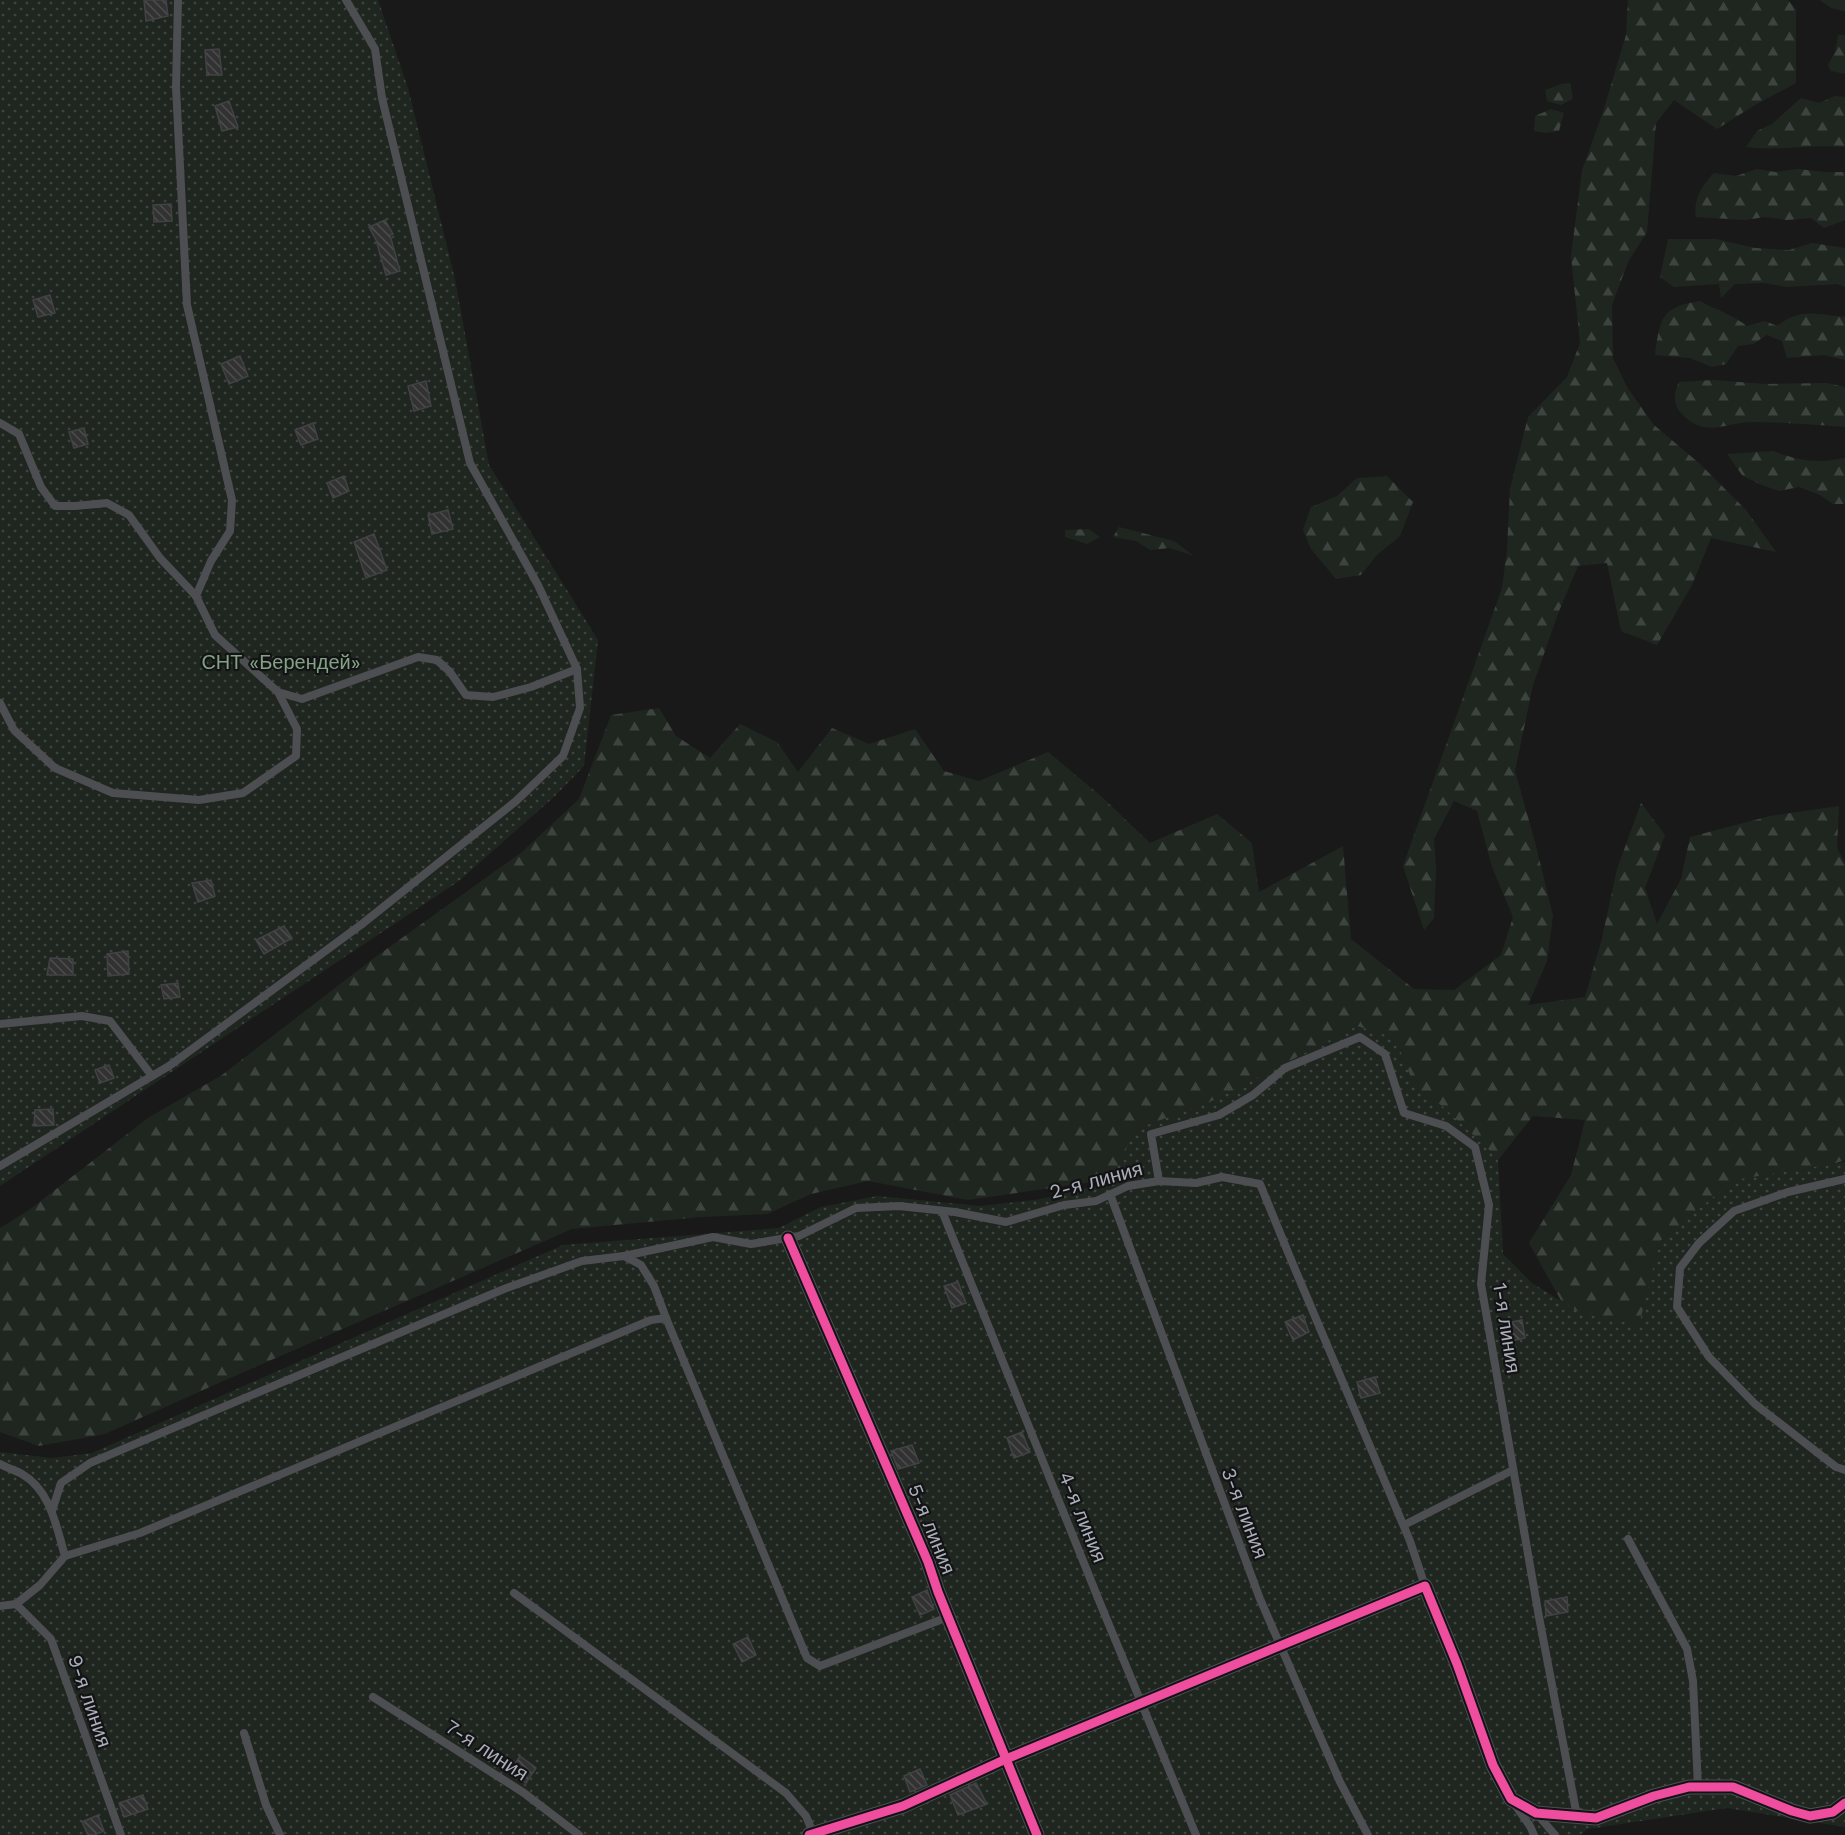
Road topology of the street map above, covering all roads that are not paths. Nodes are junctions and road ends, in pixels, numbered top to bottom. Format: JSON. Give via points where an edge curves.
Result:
{"nodes":[{"id":1,"x":178,"y":0,"type":"edge"},
{"id":2,"x":346,"y":0,"type":"edge"},
{"id":3,"x":0,"y":423,"type":"edge"},
{"id":4,"x":196,"y":596,"type":"junction"},
{"id":5,"x":577,"y":669,"type":"junction"},
{"id":6,"x":278,"y":692,"type":"junction"},
{"id":7,"x":0,"y":704,"type":"edge"},
{"id":8,"x":0,"y":1024,"type":"edge"},
{"id":9,"x":153,"y":1076,"type":"junction"},
{"id":10,"x":0,"y":1166,"type":"edge"},
{"id":11,"x":1845,"y":1179,"type":"edge"},
{"id":12,"x":1159,"y":1181,"type":"junction"},
{"id":13,"x":1110,"y":1194,"type":"junction"},
{"id":14,"x":942,"y":1211,"type":"junction"},
{"id":15,"x":788,"y":1238,"type":"junction"},
{"id":16,"x":624,"y":1256,"type":"junction"},
{"id":17,"x":666,"y":1318,"type":"junction"},
{"id":18,"x":0,"y":1464,"type":"edge"},
{"id":19,"x":1513,"y":1470,"type":"junction"},
{"id":20,"x":1845,"y":1470,"type":"edge"},
{"id":21,"x":52,"y":1511,"type":"junction"},
{"id":22,"x":1404,"y":1525,"type":"junction"},
{"id":23,"x":1628,"y":1539,"type":"dead end"},
{"id":24,"x":65,"y":1556,"type":"junction"},
{"id":25,"x":1425,"y":1586,"type":"junction"},
{"id":26,"x":514,"y":1593,"type":"dead end"},
{"id":27,"x":16,"y":1604,"type":"junction"},
{"id":28,"x":0,"y":1606,"type":"edge"},
{"id":29,"x":948,"y":1617,"type":"junction"},
{"id":30,"x":1281,"y":1646,"type":"junction"},
{"id":31,"x":373,"y":1697,"type":"dead end"},
{"id":32,"x":1142,"y":1703,"type":"junction"},
{"id":33,"x":244,"y":1733,"type":"dead end"},
{"id":34,"x":1006,"y":1759,"type":"junction"},
{"id":35,"x":1698,"y":1787,"type":"junction"},
{"id":36,"x":1511,"y":1799,"type":"junction"},
{"id":37,"x":1845,"y":1803,"type":"edge"},
{"id":38,"x":1536,"y":1813,"type":"junction"},
{"id":39,"x":1577,"y":1816,"type":"junction"},
{"id":40,"x":811,"y":1834,"type":"edge"},
{"id":41,"x":121,"y":1835,"type":"edge"},
{"id":42,"x":280,"y":1835,"type":"edge"},
{"id":43,"x":579,"y":1835,"type":"edge"},
{"id":44,"x":1037,"y":1835,"type":"edge"},
{"id":45,"x":1196,"y":1835,"type":"edge"},
{"id":46,"x":1368,"y":1835,"type":"edge"},
{"id":47,"x":1534,"y":1835,"type":"edge"},
{"id":48,"x":1555,"y":1835,"type":"edge"}],
"edges":[{"from":1,"to":4,"type":"lane","via":[[176,87],[187,306],[232,500],[230,531]]},
{"from":2,"to":5,"type":"lane","via":[[375,49],[382,98],[470,463],[538,585]]},
{"from":3,"to":4,"type":"lane","via":[[19,434],[41,487],[55,506],[107,503],[129,514],[160,558]]},
{"from":4,"to":6,"type":"lane","via":[[215,635]]},
{"from":5,"to":6,"type":"lane","via":[[493,697],[466,695],[437,660],[418,657],[302,699]]},
{"from":5,"to":9,"type":"lane","via":[[580,708],[563,756],[555,764],[516,801],[362,924]]},
{"from":6,"to":7,"type":"lane","via":[[297,729],[296,756],[243,793],[199,800],[113,793],[56,768],[14,730]]},
{"from":8,"to":9,"type":"lane","via":[[82,1016],[110,1021]]},
{"from":9,"to":10,"type":"lane"},
{"from":11,"to":20,"type":"lane","via":[[1788,1192],[1734,1211],[1699,1243],[1680,1268],[1677,1307],[1709,1357],[1755,1404]]},
{"from":12,"to":13,"type":"lane","name":"2-я линия","via":[[1128,1186]]},
{"from":12,"to":19,"type":"lane","name":"1-я линия","via":[[1151,1134],[1219,1115],[1253,1095],[1285,1068],[1360,1037],[1385,1054],[1404,1113],[1446,1126],[1475,1147],[1489,1205],[1481,1284]]},
{"from":12,"to":22,"type":"lane","name":"2-я линия","via":[[1196,1183],[1222,1177],[1260,1184]]},
{"from":13,"to":14,"type":"lane","name":"2-я линия","via":[[1096,1201],[1064,1205],[1006,1222]]},
{"from":13,"to":30,"type":"lane","name":"3-я линия","via":[[1260,1599]]},
{"from":14,"to":15,"type":"lane","name":"2-я линия","via":[[899,1206],[856,1208]]},
{"from":14,"to":32,"type":"lane","name":"4-я линия"},
{"from":15,"to":16,"type":"lane","name":"2-я линия","via":[[751,1244],[713,1237]]},
{"from":15,"to":29,"type":"street","name":"5-я линия"},
{"from":16,"to":17,"type":"lane","via":[[641,1265]]},
{"from":16,"to":21,"type":"lane","name":"2-я линия","via":[[582,1261],[504,1289],[90,1463],[61,1483]]},
{"from":17,"to":24,"type":"lane","via":[[651,1320],[140,1533]]},
{"from":17,"to":29,"type":"lane","via":[[807,1659],[820,1666]]},
{"from":18,"to":21,"type":"lane","via":[[23,1474],[43,1493]]},
{"from":19,"to":22,"type":"lane"},
{"from":19,"to":39,"type":"lane","name":"1-я линия"},
{"from":21,"to":24,"type":"lane"},
{"from":22,"to":25,"type":"lane","name":"2-я линия"},
{"from":23,"to":35,"type":"lane","via":[[1687,1649],[1693,1681]]},
{"from":24,"to":27,"type":"lane","via":[[40,1585]]},
{"from":25,"to":30,"type":"street"},
{"from":25,"to":36,"type":"street","via":[[1493,1765]]},
{"from":26,"to":40,"type":"lane","via":[[786,1793],[806,1816]]},
{"from":27,"to":28,"type":"lane"},
{"from":27,"to":41,"type":"lane","name":"9-я линия","via":[[51,1639]]},
{"from":29,"to":34,"type":"street","name":"5-я линия"},
{"from":30,"to":32,"type":"street"},
{"from":30,"to":46,"type":"lane","name":"3-я линия","via":[[1340,1782]]},
{"from":31,"to":43,"type":"lane","name":"7-я линия","via":[[524,1793]]},
{"from":32,"to":34,"type":"street"},
{"from":32,"to":45,"type":"lane","name":"4-я линия"},
{"from":33,"to":42,"type":"lane","via":[[266,1805]]},
{"from":34,"to":40,"type":"street","via":[[903,1806]]},
{"from":34,"to":44,"type":"street","name":"5-я линия"},
{"from":35,"to":37,"type":"street","via":[[1733,1787],[1810,1816],[1833,1812]]},
{"from":35,"to":39,"type":"street","via":[[1654,1797],[1596,1818]]},
{"from":36,"to":38,"type":"street"},
{"from":36,"to":47,"type":"lane"},
{"from":38,"to":39,"type":"street"},
{"from":38,"to":48,"type":"lane"}]}
